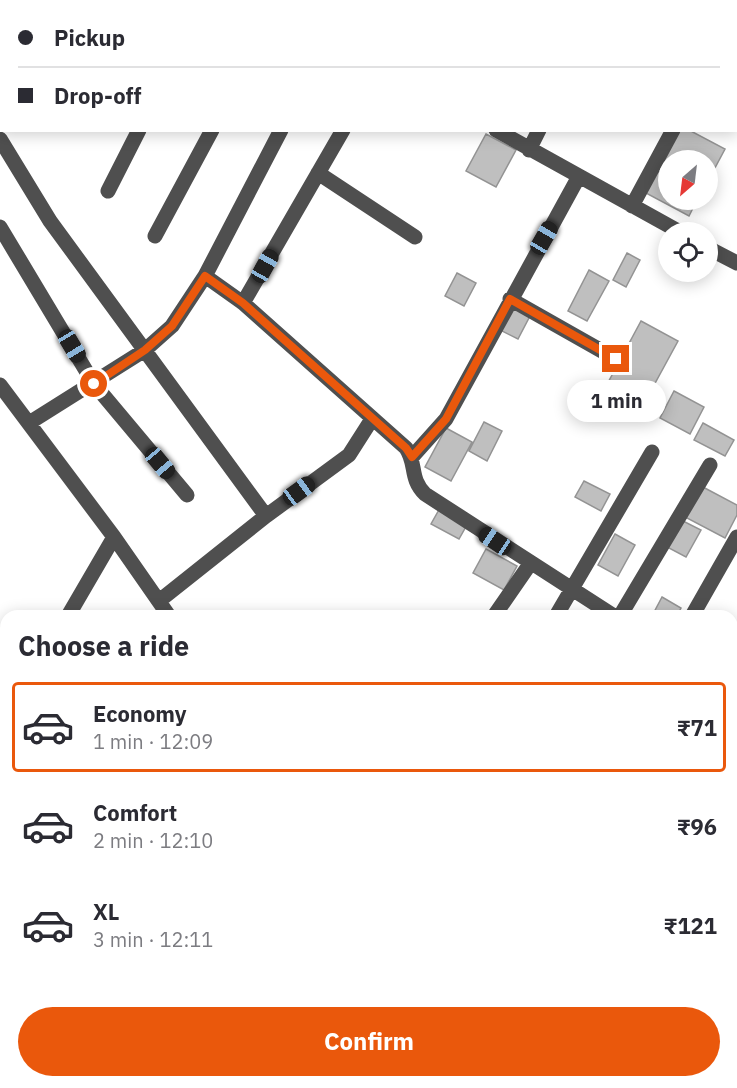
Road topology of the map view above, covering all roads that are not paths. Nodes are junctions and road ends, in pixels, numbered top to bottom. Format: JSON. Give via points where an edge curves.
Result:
{"nodes":[{"id":1,"x":138,"y":132,"type":"edge"},
{"id":2,"x":211,"y":132,"type":"edge"},
{"id":3,"x":280,"y":132,"type":"edge"},
{"id":4,"x":342,"y":132,"type":"edge"},
{"id":5,"x":499,"y":132,"type":"edge"},
{"id":6,"x":538,"y":132,"type":"edge"},
{"id":7,"x":672,"y":132,"type":"edge"},
{"id":8,"x":0,"y":138,"type":"edge"},
{"id":9,"x":529,"y":150,"type":"junction"},
{"id":10,"x":318,"y":173,"type":"junction"},
{"id":11,"x":579,"y":178,"type":"junction"},
{"id":12,"x":108,"y":192,"type":"dead end"},
{"id":13,"x":632,"y":206,"type":"junction"},
{"id":14,"x":662,"y":222,"type":"edge"},
{"id":15,"x":0,"y":227,"type":"edge"},
{"id":16,"x":155,"y":236,"type":"dead end"},
{"id":17,"x":415,"y":237,"type":"dead end"},
{"id":18,"x":718,"y":253,"type":"edge"},
{"id":19,"x":737,"y":263,"type":"edge"},
{"id":20,"x":205,"y":276,"type":"junction"},
{"id":21,"x":510,"y":299,"type":"junction"},
{"id":22,"x":243,"y":303,"type":"junction"},
{"id":23,"x":145,"y":350,"type":"junction"},
{"id":24,"x":616,"y":359,"type":"dead end"},
{"id":25,"x":94,"y":384,"type":"junction"},
{"id":26,"x":0,"y":385,"type":"edge"},
{"id":27,"x":372,"y":420,"type":"junction"},
{"id":28,"x":29,"y":423,"type":"junction"},
{"id":29,"x":652,"y":452,"type":"dead end"},
{"id":30,"x":412,"y":457,"type":"junction"},
{"id":31,"x":710,"y":465,"type":"dead end"},
{"id":32,"x":187,"y":495,"type":"dead end"},
{"id":33,"x":266,"y":516,"type":"junction"},
{"id":34,"x":114,"y":537,"type":"junction"},
{"id":35,"x":737,"y":537,"type":"edge"},
{"id":36,"x":530,"y":564,"type":"junction"},
{"id":37,"x":570,"y":590,"type":"junction"},
{"id":38,"x":159,"y":601,"type":"junction"},
{"id":39,"x":71,"y":610,"type":"edge"},
{"id":40,"x":165,"y":610,"type":"edge"},
{"id":41,"x":498,"y":610,"type":"edge"},
{"id":42,"x":559,"y":610,"type":"edge"},
{"id":43,"x":604,"y":610,"type":"edge"},
{"id":44,"x":624,"y":610,"type":"edge"},
{"id":45,"x":695,"y":610,"type":"edge"}],
"edges":[{"from":1,"to":12,"type":"street"},
{"from":2,"to":16,"type":"street"},
{"from":3,"to":20,"type":"street"},
{"from":4,"to":10,"type":"street"},
{"from":5,"to":9,"type":"street"},
{"from":6,"to":9,"type":"street"},
{"from":7,"to":13,"type":"street"},
{"from":8,"to":23,"type":"street","via":[[50,221]]},
{"from":9,"to":11,"type":"street"},
{"from":10,"to":17,"type":"street"},
{"from":10,"to":22,"type":"street"},
{"from":11,"to":13,"type":"street"},
{"from":11,"to":21,"type":"street"},
{"from":13,"to":14,"type":"street"},
{"from":15,"to":25,"type":"street"},
{"from":18,"to":19,"type":"street"},
{"from":20,"to":22,"type":"street"},
{"from":20,"to":23,"type":"street","via":[[172,326]]},
{"from":21,"to":24,"type":"street"},
{"from":21,"to":30,"type":"street","via":[[446,419]]},
{"from":22,"to":27,"type":"street"},
{"from":23,"to":25,"type":"street"},
{"from":23,"to":33,"type":"street"},
{"from":25,"to":28,"type":"street"},
{"from":25,"to":32,"type":"street"},
{"from":26,"to":28,"type":"street"},
{"from":27,"to":30,"type":"street"},
{"from":27,"to":33,"type":"street","via":[[349,455]]},
{"from":28,"to":34,"type":"street"},
{"from":29,"to":37,"type":"street"},
{"from":30,"to":36,"type":"street","via":[[413,476],[425,494]]},
{"from":31,"to":44,"type":"street"},
{"from":33,"to":38,"type":"street"},
{"from":34,"to":38,"type":"street"},
{"from":34,"to":39,"type":"street"},
{"from":35,"to":45,"type":"street"},
{"from":36,"to":37,"type":"street"},
{"from":36,"to":41,"type":"street"},
{"from":37,"to":42,"type":"street"},
{"from":37,"to":43,"type":"street"},
{"from":38,"to":40,"type":"street"}]}
